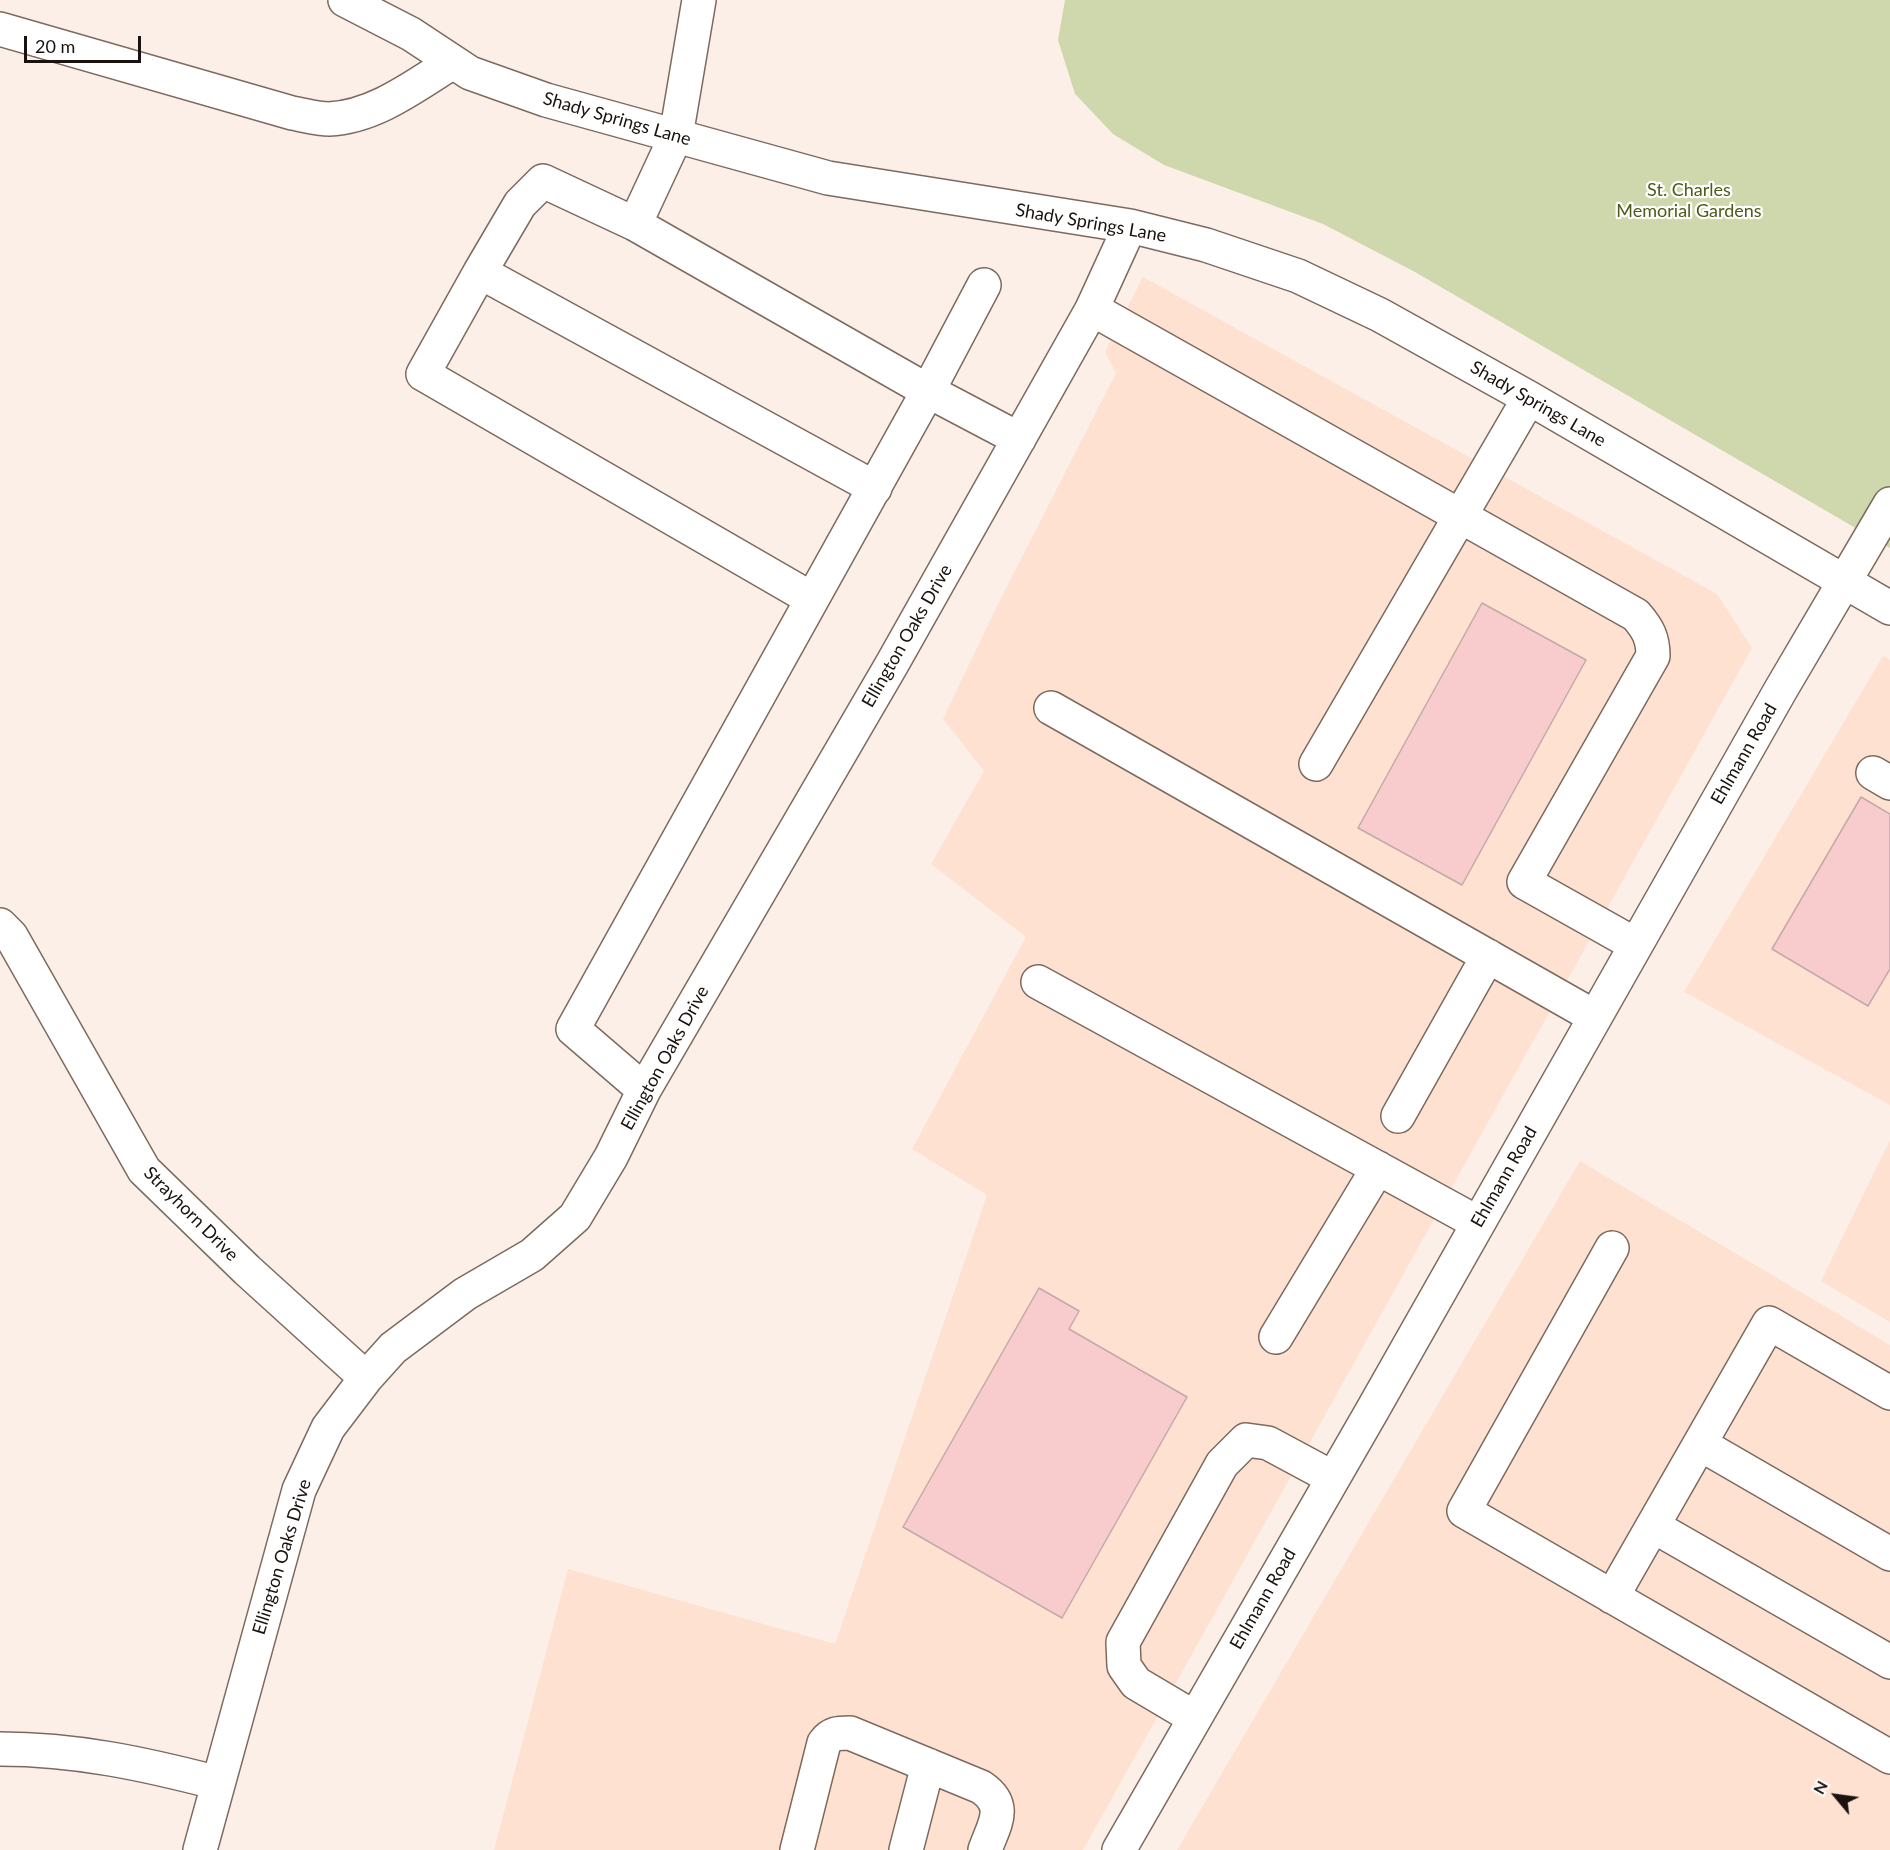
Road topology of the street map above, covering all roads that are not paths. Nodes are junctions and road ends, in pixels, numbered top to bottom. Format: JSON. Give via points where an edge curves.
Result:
{"nodes":[{"id":1,"x":345,"y":0,"type":"edge"},
{"id":2,"x":699,"y":0,"type":"edge"},
{"id":3,"x":0,"y":29,"type":"edge"},
{"id":4,"x":453,"y":62,"type":"junction"},
{"id":5,"x":676,"y":136,"type":"junction"},
{"id":6,"x":635,"y":224,"type":"junction"},
{"id":7,"x":1130,"y":226,"type":"junction"},
{"id":8,"x":480,"y":272,"type":"junction"},
{"id":9,"x":984,"y":285,"type":"dead end"},
{"id":10,"x":1092,"y":309,"type":"junction"},
{"id":11,"x":928,"y":391,"type":"junction"},
{"id":12,"x":1529,"y":398,"type":"junction"},
{"id":13,"x":1018,"y":439,"type":"junction"},
{"id":14,"x":875,"y":488,"type":"junction"},
{"id":15,"x":1890,"y":504,"type":"edge"},
{"id":16,"x":1460,"y":516,"type":"junction"},
{"id":17,"x":1843,"y":582,"type":"junction"},
{"id":18,"x":812,"y":599,"type":"junction"},
{"id":19,"x":1890,"y":608,"type":"edge"},
{"id":20,"x":1051,"y":708,"type":"dead end"},
{"id":21,"x":1316,"y":764,"type":"dead end"},
{"id":22,"x":0,"y":925,"type":"edge"},
{"id":23,"x":1636,"y":945,"type":"junction"},
{"id":24,"x":1488,"y":956,"type":"junction"},
{"id":25,"x":1038,"y":982,"type":"dead end"},
{"id":26,"x":1595,"y":1017,"type":"junction"},
{"id":27,"x":644,"y":1090,"type":"junction"},
{"id":28,"x":1398,"y":1116,"type":"dead end"},
{"id":29,"x":1378,"y":1168,"type":"junction"},
{"id":30,"x":1478,"y":1223,"type":"junction"},
{"id":31,"x":1612,"y":1248,"type":"dead end"},
{"id":32,"x":1276,"y":1337,"type":"dead end"},
{"id":33,"x":366,"y":1378,"type":"junction"},
{"id":34,"x":1890,"y":1393,"type":"edge"},
{"id":35,"x":1700,"y":1444,"type":"junction"},
{"id":36,"x":1333,"y":1478,"type":"junction"},
{"id":37,"x":1653,"y":1527,"type":"junction"},
{"id":38,"x":1890,"y":1554,"type":"edge"},
{"id":39,"x":1612,"y":1597,"type":"junction"},
{"id":40,"x":1890,"y":1662,"type":"edge"},
{"id":41,"x":1195,"y":1718,"type":"junction"},
{"id":42,"x":0,"y":1749,"type":"edge"},
{"id":43,"x":1890,"y":1757,"type":"edge"},
{"id":44,"x":928,"y":1765,"type":"junction"},
{"id":45,"x":218,"y":1783,"type":"junction"},
{"id":46,"x":200,"y":1850,"type":"edge"},
{"id":47,"x":796,"y":1850,"type":"edge"},
{"id":48,"x":906,"y":1850,"type":"edge"},
{"id":49,"x":985,"y":1850,"type":"edge"},
{"id":50,"x":1119,"y":1850,"type":"edge"}],
"edges":[{"from":1,"to":4,"type":"street","name":"Shady Springs Lane","via":[[411,34]]},
{"from":2,"to":5,"type":"street"},
{"from":3,"to":4,"type":"street","via":[[292,113],[327,119],[356,115],[401,95]]},
{"from":4,"to":5,"type":"street","name":"Shady Springs Lane","via":[[471,73],[546,100]]},
{"from":5,"to":6,"type":"street"},
{"from":5,"to":7,"type":"street","name":"Shady Springs Lane","via":[[828,178]]},
{"from":6,"to":8,"type":"street","via":[[543,181],[519,204]]},
{"from":6,"to":11,"type":"street"},
{"from":7,"to":10,"type":"street","name":"Ellington Oaks Drive"},
{"from":7,"to":12,"type":"street","name":"Shady Springs Lane","via":[[1206,245],[1298,276],[1380,315]]},
{"from":8,"to":14,"type":"street"},
{"from":8,"to":18,"type":"street","via":[[423,374]]},
{"from":9,"to":11,"type":"street"},
{"from":10,"to":13,"type":"street","name":"Ellington Oaks Drive"},
{"from":10,"to":16,"type":"street"},
{"from":11,"to":13,"type":"street"},
{"from":11,"to":14,"type":"street"},
{"from":12,"to":16,"type":"street"},
{"from":12,"to":17,"type":"street","name":"Shady Springs Lane"},
{"from":13,"to":27,"type":"street","name":"Ellington Oaks Drive","via":[[887,674]]},
{"from":14,"to":18,"type":"street"},
{"from":15,"to":17,"type":"street","name":"Ehlmann Road"},
{"from":16,"to":21,"type":"street"},
{"from":16,"to":23,"type":"street","via":[[1636,615],[1653,641],[1653,656],[1524,882]]},
{"from":17,"to":19,"type":"street","name":"Shady Springs Lane"},
{"from":17,"to":23,"type":"street","name":"Ehlmann Road"},
{"from":18,"to":27,"type":"street","via":[[573,1029]]},
{"from":20,"to":24,"type":"street"},
{"from":22,"to":33,"type":"street","name":"Strayhorn Drive","via":[[11,936],[144,1170]]},
{"from":23,"to":26,"type":"street","name":"Ehlmann Road"},
{"from":24,"to":26,"type":"street"},
{"from":24,"to":28,"type":"street"},
{"from":25,"to":29,"type":"street"},
{"from":26,"to":30,"type":"street","name":"Ehlmann Road"},
{"from":27,"to":33,"type":"street","name":"Ellington Oaks Drive","via":[[574,1217],[532,1255],[465,1294],[393,1348]]},
{"from":29,"to":30,"type":"street"},
{"from":29,"to":32,"type":"street"},
{"from":30,"to":36,"type":"street","name":"Ehlmann Road"},
{"from":31,"to":39,"type":"street","via":[[1464,1511]]},
{"from":33,"to":45,"type":"street","name":"Ellington Oaks Drive","via":[[328,1428],[299,1490]]},
{"from":34,"to":35,"type":"street","via":[[1770,1323]]},
{"from":35,"to":37,"type":"street"},
{"from":35,"to":38,"type":"street"},
{"from":36,"to":41,"type":"street","name":"Ehlmann Road"},
{"from":36,"to":41,"type":"street","via":[[1268,1443],[1246,1440],[1222,1464],[1123,1642],[1124,1666],[1136,1683]]},
{"from":37,"to":39,"type":"street"},
{"from":37,"to":40,"type":"street"},
{"from":39,"to":43,"type":"street"},
{"from":41,"to":50,"type":"street","name":"Ehlmann Road"},
{"from":42,"to":45,"type":"street","via":[[96,1755]]},
{"from":44,"to":47,"type":"street","via":[[850,1733],[830,1735],[824,1743]]},
{"from":44,"to":48,"type":"street"},
{"from":44,"to":49,"type":"street","via":[[992,1794],[998,1804],[998,1815]]},
{"from":45,"to":46,"type":"street","name":"Ellington Oaks Drive"}]}
